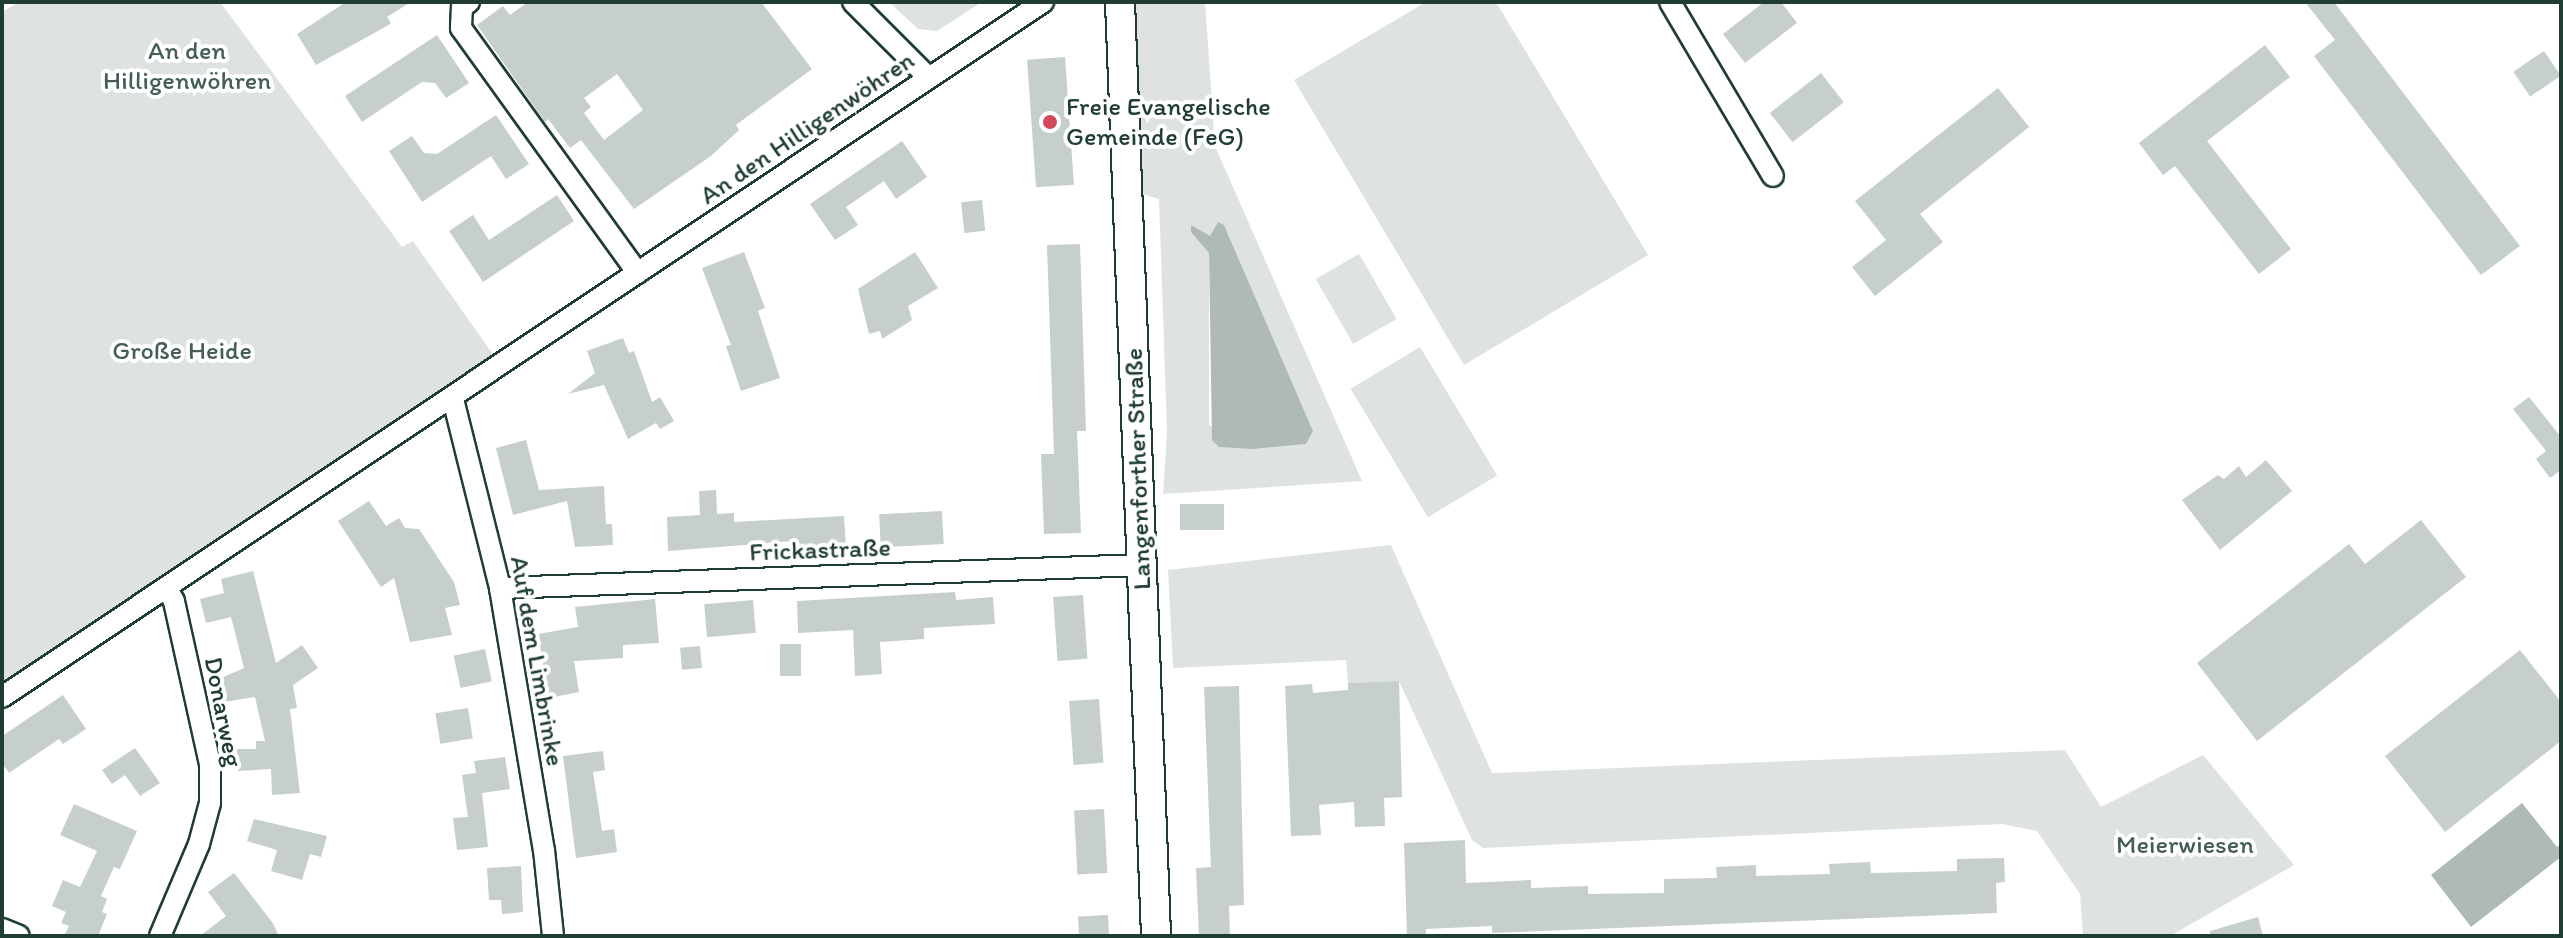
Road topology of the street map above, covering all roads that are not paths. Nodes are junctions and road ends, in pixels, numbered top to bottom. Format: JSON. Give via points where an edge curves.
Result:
{"nodes":[{"id":1,"x":853,"y":2,"type":"edge"},
{"id":2,"x":1043,"y":2,"type":"edge"},
{"id":3,"x":1120,"y":2,"type":"edge"},
{"id":4,"x":1670,"y":2,"type":"edge"},
{"id":5,"x":463,"y":4,"type":"edge"},
{"id":6,"x":928,"y":77,"type":"junction"},
{"id":7,"x":1773,"y":176,"type":"dead end"},
{"id":8,"x":638,"y":273,"type":"junction"},
{"id":9,"x":453,"y":399,"type":"junction"},
{"id":10,"x":1142,"y":565,"type":"junction"},
{"id":11,"x":500,"y":588,"type":"junction"},
{"id":12,"x":167,"y":589,"type":"junction"},
{"id":13,"x":2,"y":697,"type":"edge"},
{"id":14,"x":2,"y":929,"type":"edge"},
{"id":15,"x":19,"y":936,"type":"edge"},
{"id":16,"x":160,"y":936,"type":"edge"},
{"id":17,"x":553,"y":936,"type":"edge"},
{"id":18,"x":1156,"y":936,"type":"edge"}],
"edges":[{"from":1,"to":6,"type":"street"},
{"from":2,"to":6,"type":"street","name":"An den Hilligenwöhren"},
{"from":3,"to":10,"type":"main road","name":"Langenforther Straße"},
{"from":4,"to":7,"type":"street"},
{"from":5,"to":8,"type":"street","via":[[461,28]]},
{"from":6,"to":8,"type":"street","name":"An den Hilligenwöhren"},
{"from":8,"to":9,"type":"street","name":"An den Hilligenwöhren"},
{"from":9,"to":11,"type":"street","name":"Auf dem Limbrinke"},
{"from":9,"to":12,"type":"street","name":"An den Hilligenwöhren"},
{"from":10,"to":11,"type":"street","name":"Frickastraße"},
{"from":10,"to":18,"type":"main road","name":"Langenforther Straße"},
{"from":11,"to":17,"type":"street","name":"Auf dem Limbrinke","via":[[544,850]]},
{"from":12,"to":13,"type":"street","name":"An den Hilligenwöhren"},
{"from":12,"to":16,"type":"street","name":"Donarweg","via":[[210,764],[210,803],[199,844]]},
{"from":14,"to":15,"type":"street"}]}
